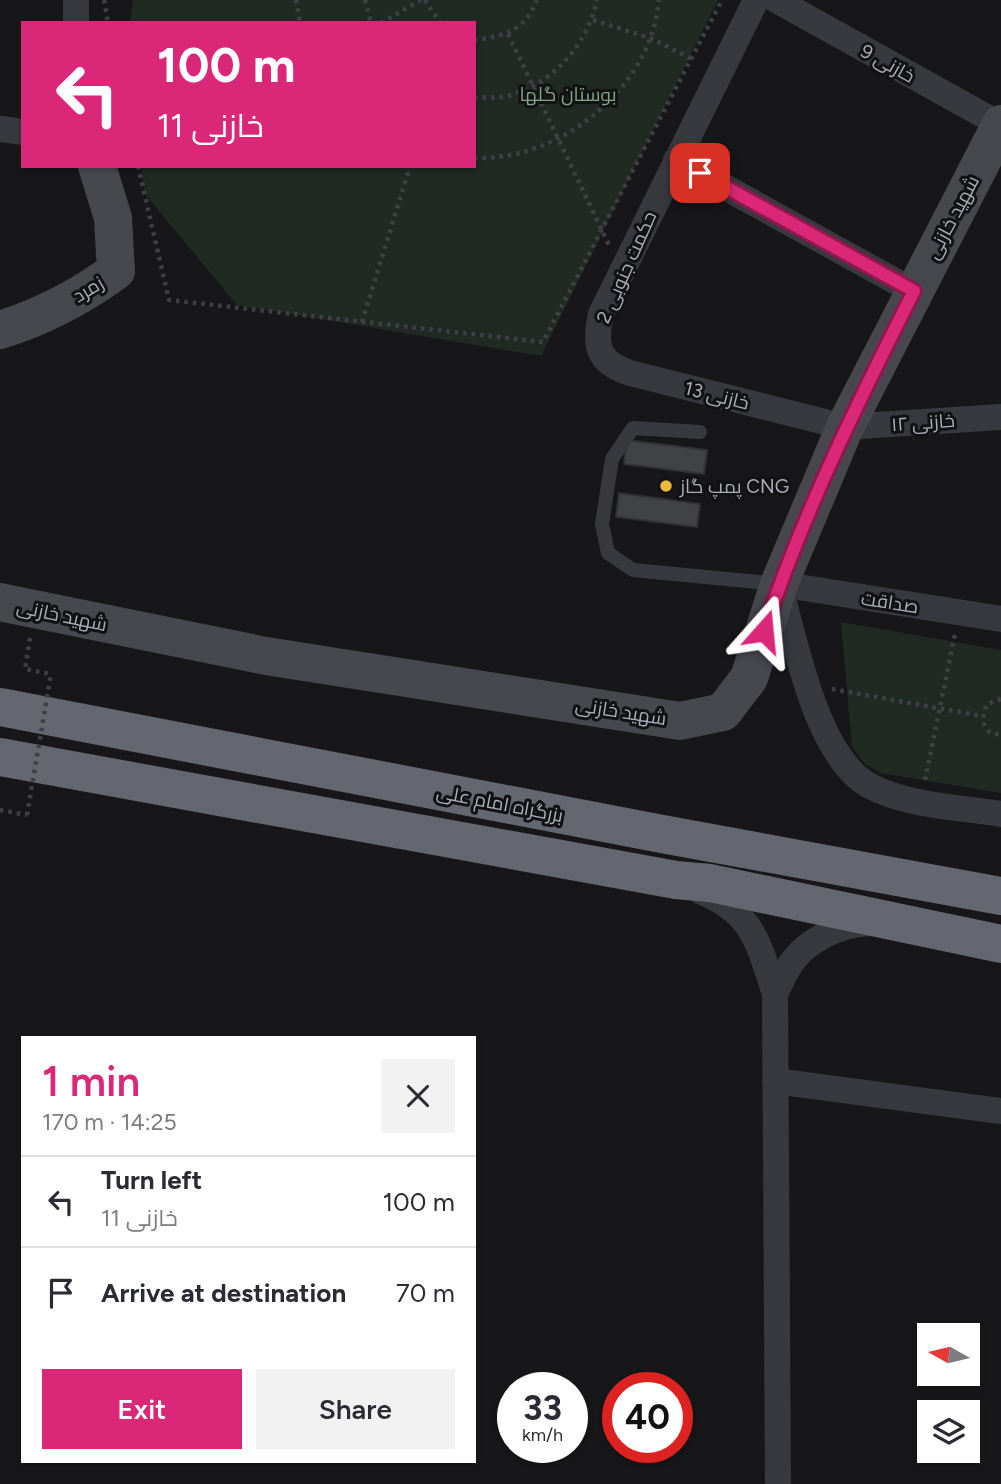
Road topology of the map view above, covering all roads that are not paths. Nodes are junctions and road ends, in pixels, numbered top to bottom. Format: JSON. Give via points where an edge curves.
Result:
{"nodes":[{"id":1,"x":76,"y":0,"type":"edge"},
{"id":2,"x":756,"y":0,"type":"edge"},
{"id":3,"x":776,"y":0,"type":"edge"},
{"id":4,"x":76,"y":21,"type":"edge"},
{"id":5,"x":1001,"y":125,"type":"edge"},
{"id":6,"x":0,"y":129,"type":"edge"},
{"id":7,"x":21,"y":132,"type":"edge"},
{"id":8,"x":677,"y":160,"type":"junction"},
{"id":9,"x":98,"y":168,"type":"edge"},
{"id":10,"x":914,"y":291,"type":"junction"},
{"id":11,"x":0,"y":330,"type":"edge"},
{"id":12,"x":598,"y":349,"type":"joint"},
{"id":13,"x":1001,"y":417,"type":"edge"},
{"id":14,"x":845,"y":427,"type":"junction"},
{"id":15,"x":700,"y":432,"type":"dead end"},
{"id":16,"x":779,"y":584,"type":"junction"},
{"id":17,"x":0,"y":602,"type":"edge"},
{"id":18,"x":1001,"y":619,"type":"edge"},
{"id":19,"x":0,"y":708,"type":"edge"},
{"id":20,"x":0,"y":757,"type":"edge"},
{"id":21,"x":1001,"y":814,"type":"edge"},
{"id":22,"x":676,"y":880,"type":"junction"},
{"id":23,"x":1001,"y":896,"type":"edge"},
{"id":24,"x":887,"y":922,"type":"junction"},
{"id":25,"x":1001,"y":944,"type":"edge"},
{"id":26,"x":775,"y":994,"type":"junction"},
{"id":27,"x":775,"y":1081,"type":"junction"},
{"id":28,"x":1001,"y":1111,"type":"edge"},
{"id":29,"x":778,"y":1484,"type":"edge"}],
"edges":[{"from":1,"to":4,"type":"street"},
{"from":2,"to":8,"type":"street","name":"حکمت جنوبی 2"},
{"from":3,"to":5,"type":"street","name":"خازنی 9"},
{"from":5,"to":10,"type":"street","name":"شهید خازنی"},
{"from":6,"to":7,"type":"street"},
{"from":8,"to":10,"type":"street"},
{"from":8,"to":12,"type":"street","name":"حکمت جنوبی 2","via":[[601,314]]},
{"from":9,"to":11,"type":"street","name":"زمرد","via":[[113,218],[116,271],[90,290],[29,321]]},
{"from":10,"to":14,"type":"street","name":"شهید خازنی"},
{"from":12,"to":14,"type":"street","name":"خازنی 13","via":[[604,359],[630,373]]},
{"from":13,"to":14,"type":"street","name":"خازنی ۱۲"},
{"from":14,"to":16,"type":"street","name":"شهید خازنی"},
{"from":15,"to":16,"type":"lane","via":[[633,428],[612,459],[602,524],[608,553],[633,570]]},
{"from":16,"to":17,"type":"street","name":"شهید خازنی","via":[[749,678],[723,712],[680,720],[265,656]]},
{"from":16,"to":18,"type":"street","name":"صداقت"},
{"from":16,"to":21,"type":"street","via":[[807,684],[828,740],[846,765],[868,785],[892,794]]},
{"from":19,"to":23,"type":"highway","name":"بزرگراه امام علی"},
{"from":20,"to":22,"type":"highway"},
{"from":22,"to":24,"type":"highway","via":[[710,883]]},
{"from":22,"to":26,"type":"street","via":[[724,901],[744,920],[757,941]]},
{"from":24,"to":25,"type":"highway"},
{"from":24,"to":26,"type":"street","via":[[852,924],[818,938],[792,962]]},
{"from":26,"to":27,"type":"street"},
{"from":27,"to":28,"type":"street"},
{"from":27,"to":29,"type":"street"}]}
